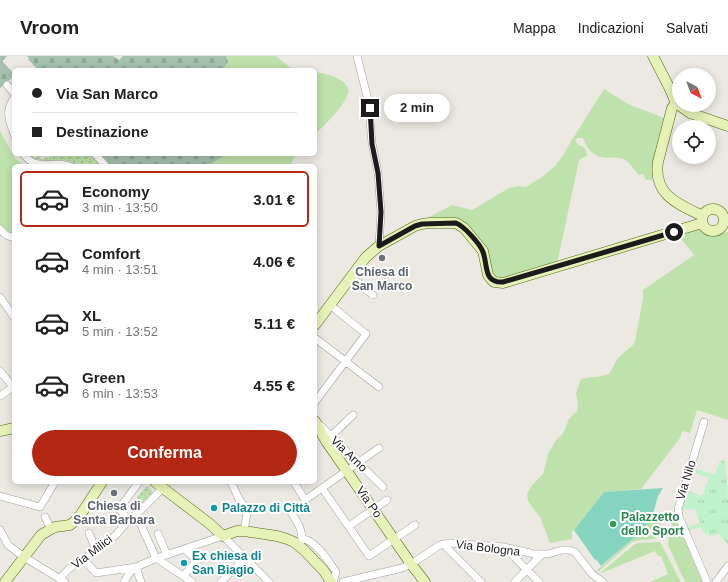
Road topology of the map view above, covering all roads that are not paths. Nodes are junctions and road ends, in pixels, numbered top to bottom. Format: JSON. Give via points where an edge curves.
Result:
{"nodes":[{"id":1,"x":357,"y":56,"type":"edge"},
{"id":2,"x":653,"y":56,"type":"edge"},
{"id":3,"x":7,"y":85,"type":"dead end"},
{"id":4,"x":12,"y":91,"type":"edge"},
{"id":5,"x":672,"y":94,"type":"edge"},
{"id":6,"x":12,"y":101,"type":"edge"},
{"id":7,"x":672,"y":108,"type":"edge"},
{"id":8,"x":689,"y":112,"type":"edge"},
{"id":9,"x":728,"y":126,"type":"edge"},
{"id":10,"x":12,"y":127,"type":"edge"},
{"id":11,"x":26,"y":156,"type":"edge"},
{"id":12,"x":97,"y":156,"type":"edge"},
{"id":13,"x":39,"y":164,"type":"edge"},
{"id":14,"x":39,"y":164,"type":"edge"},
{"id":15,"x":63,"y":164,"type":"edge"},
{"id":16,"x":104,"y":164,"type":"edge"},
{"id":17,"x":702,"y":219,"type":"junction"},
{"id":18,"x":726,"y":226,"type":"edge"},
{"id":19,"x":0,"y":229,"type":"edge"},
{"id":20,"x":12,"y":237,"type":"edge"},
{"id":21,"x":379,"y":246,"type":"junction"},
{"id":22,"x":351,"y":278,"type":"junction"},
{"id":23,"x":373,"y":295,"type":"dead end"},
{"id":24,"x":0,"y":297,"type":"edge"},
{"id":25,"x":330,"y":305,"type":"junction"},
{"id":26,"x":12,"y":314,"type":"edge"},
{"id":27,"x":317,"y":322,"type":"edge"},
{"id":28,"x":317,"y":339,"type":"edge"},
{"id":29,"x":346,"y":361,"type":"junction"},
{"id":30,"x":0,"y":371,"type":"edge"},
{"id":31,"x":379,"y":386,"type":"dead end"},
{"id":32,"x":12,"y":388,"type":"edge"},
{"id":33,"x":0,"y":396,"type":"edge"},
{"id":34,"x":317,"y":399,"type":"edge"},
{"id":35,"x":353,"y":415,"type":"dead end"},
{"id":36,"x":704,"y":422,"type":"dead end"},
{"id":37,"x":317,"y":423,"type":"edge"},
{"id":38,"x":329,"y":438,"type":"junction"},
{"id":39,"x":379,"y":448,"type":"dead end"},
{"id":40,"x":358,"y":463,"type":"junction"},
{"id":41,"x":347,"y":470,"type":"junction"},
{"id":42,"x":54,"y":484,"type":"edge"},
{"id":43,"x":101,"y":484,"type":"edge"},
{"id":44,"x":138,"y":484,"type":"edge"},
{"id":45,"x":232,"y":484,"type":"edge"},
{"id":46,"x":295,"y":484,"type":"edge"},
{"id":47,"x":161,"y":485,"type":"edge"},
{"id":48,"x":383,"y":487,"type":"dead end"},
{"id":49,"x":322,"y":488,"type":"junction"},
{"id":50,"x":0,"y":496,"type":"edge"},
{"id":51,"x":387,"y":500,"type":"dead end"},
{"id":52,"x":287,"y":506,"type":"dead end"},
{"id":53,"x":373,"y":509,"type":"junction"},
{"id":54,"x":139,"y":512,"type":"junction"},
{"id":55,"x":45,"y":517,"type":"dead end"},
{"id":56,"x":129,"y":520,"type":"junction"},
{"id":57,"x":415,"y":525,"type":"dead end"},
{"id":58,"x":349,"y":526,"type":"junction"},
{"id":59,"x":51,"y":529,"type":"junction"},
{"id":60,"x":0,"y":530,"type":"edge"},
{"id":61,"x":244,"y":531,"type":"junction"},
{"id":62,"x":89,"y":533,"type":"dead end"},
{"id":63,"x":158,"y":534,"type":"dead end"},
{"id":64,"x":223,"y":536,"type":"junction"},
{"id":65,"x":394,"y":539,"type":"junction"},
{"id":66,"x":300,"y":542,"type":"junction"},
{"id":67,"x":444,"y":545,"type":"junction"},
{"id":68,"x":504,"y":547,"type":"junction"},
{"id":69,"x":185,"y":549,"type":"junction"},
{"id":70,"x":96,"y":550,"type":"junction"},
{"id":71,"x":542,"y":554,"type":"junction"},
{"id":72,"x":166,"y":555,"type":"junction"},
{"id":73,"x":24,"y":557,"type":"junction"},
{"id":74,"x":157,"y":558,"type":"junction"},
{"id":75,"x":245,"y":558,"type":"junction"},
{"id":76,"x":83,"y":559,"type":"junction"},
{"id":77,"x":411,"y":564,"type":"junction"},
{"id":78,"x":728,"y":566,"type":"edge"},
{"id":79,"x":134,"y":567,"type":"junction"},
{"id":80,"x":527,"y":570,"type":"junction"},
{"id":81,"x":183,"y":576,"type":"junction"},
{"id":82,"x":62,"y":580,"type":"edge"},
{"id":83,"x":4,"y":581,"type":"edge"},
{"id":84,"x":124,"y":582,"type":"edge"},
{"id":85,"x":141,"y":582,"type":"edge"},
{"id":86,"x":192,"y":582,"type":"edge"},
{"id":87,"x":221,"y":582,"type":"edge"},
{"id":88,"x":269,"y":582,"type":"edge"},
{"id":89,"x":332,"y":582,"type":"edge"},
{"id":90,"x":342,"y":582,"type":"edge"},
{"id":91,"x":425,"y":582,"type":"edge"},
{"id":92,"x":481,"y":582,"type":"edge"},
{"id":93,"x":515,"y":582,"type":"edge"},
{"id":94,"x":539,"y":582,"type":"edge"},
{"id":95,"x":603,"y":582,"type":"edge"},
{"id":96,"x":707,"y":582,"type":"edge"},
{"id":97,"x":716,"y":582,"type":"edge"}],
"edges":[{"from":1,"to":21,"type":"street","via":[[368,100],[372,144],[378,173],[381,212]]},
{"from":2,"to":5,"type":"street"},
{"from":3,"to":4,"type":"street"},
{"from":6,"to":10,"type":"street","via":[[8,111]]},
{"from":7,"to":17,"type":"street","via":[[658,162],[658,179],[665,193],[677,204]]},
{"from":8,"to":9,"type":"street"},
{"from":11,"to":13,"type":"street","via":[[33,163]]},
{"from":12,"to":16,"type":"street"},
{"from":14,"to":15,"type":"street"},
{"from":17,"to":18,"type":"street","via":[[707,229],[714,231]]},
{"from":17,"to":18,"type":"street","via":[[706,211],[716,208],[722,212]]},
{"from":17,"to":21,"type":"street","via":[[503,282],[494,282],[488,275],[483,251],[460,224],[422,224]]},
{"from":19,"to":20,"type":"street"},
{"from":21,"to":22,"type":"street","via":[[366,256]]},
{"from":22,"to":23,"type":"street"},
{"from":22,"to":25,"type":"street"},
{"from":24,"to":26,"type":"street"},
{"from":25,"to":27,"type":"street"},
{"from":25,"to":29,"type":"street","via":[[366,334]]},
{"from":28,"to":29,"type":"street"},
{"from":29,"to":31,"type":"street"},
{"from":29,"to":34,"type":"street"},
{"from":30,"to":32,"type":"street"},
{"from":32,"to":33,"type":"street"},
{"from":35,"to":38,"type":"street"},
{"from":36,"to":96,"type":"street","name":"Via Nilo","via":[[678,509],[679,517]]},
{"from":37,"to":38,"type":"street","name":"Via Po"},
{"from":38,"to":40,"type":"street","name":"Via Arno"},
{"from":38,"to":41,"type":"street","name":"Via Po"},
{"from":39,"to":40,"type":"street"},
{"from":40,"to":41,"type":"street"},
{"from":40,"to":48,"type":"street","name":"Via Arno"},
{"from":41,"to":49,"type":"street"},
{"from":41,"to":53,"type":"street","name":"Via Po"},
{"from":42,"to":50,"type":"street","via":[[40,507]]},
{"from":43,"to":59,"type":"street","via":[[70,525]]},
{"from":44,"to":56,"type":"street","via":[[119,509]]},
{"from":45,"to":61,"type":"street","via":[[246,509]]},
{"from":46,"to":49,"type":"street","via":[[305,500]]},
{"from":47,"to":54,"type":"street","name":"Via Milici"},
{"from":47,"to":64,"type":"street"},
{"from":49,"to":58,"type":"street"},
{"from":51,"to":53,"type":"street"},
{"from":52,"to":66,"type":"street","via":[[300,530]]},
{"from":53,"to":58,"type":"street"},
{"from":53,"to":65,"type":"street","name":"Via Po"},
{"from":54,"to":56,"type":"street","name":"Via Milici"},
{"from":54,"to":74,"type":"street"},
{"from":55,"to":59,"type":"street"},
{"from":56,"to":70,"type":"street","name":"Via Milici","via":[[116,535]]},
{"from":57,"to":65,"type":"street"},
{"from":58,"to":65,"type":"street","via":[[369,556]]},
{"from":59,"to":73,"type":"street","via":[[41,535]]},
{"from":60,"to":73,"type":"street","via":[[8,545]]},
{"from":61,"to":64,"type":"street"},
{"from":61,"to":66,"type":"street"},
{"from":62,"to":70,"type":"street"},
{"from":63,"to":72,"type":"street"},
{"from":64,"to":69,"type":"street"},
{"from":64,"to":75,"type":"street"},
{"from":65,"to":77,"type":"street","name":"Via Po"},
{"from":66,"to":89,"type":"street"},
{"from":67,"to":68,"type":"street","name":"Via Bologna","via":[[450,543]]},
{"from":67,"to":77,"type":"street","name":"Via Bologna"},
{"from":67,"to":92,"type":"street"},
{"from":68,"to":71,"type":"street","name":"Via Bologna"},
{"from":68,"to":80,"type":"street"},
{"from":69,"to":72,"type":"street"},
{"from":69,"to":81,"type":"street","via":[[197,561]]},
{"from":70,"to":76,"type":"street","name":"Via Milici"},
{"from":71,"to":80,"type":"street"},
{"from":71,"to":95,"type":"street","name":"Via Bologna","via":[[562,550],[575,552],[592,574]]},
{"from":72,"to":74,"type":"street"},
{"from":73,"to":82,"type":"street"},
{"from":73,"to":83,"type":"street"},
{"from":74,"to":79,"type":"street"},
{"from":74,"to":81,"type":"street"},
{"from":75,"to":87,"type":"street"},
{"from":75,"to":88,"type":"street"},
{"from":76,"to":79,"type":"street","via":[[96,573]]},
{"from":76,"to":82,"type":"street","name":"Via Milici","via":[[70,568]]},
{"from":77,"to":90,"type":"street","name":"Via Bologna"},
{"from":77,"to":91,"type":"street","name":"Via Po"},
{"from":78,"to":97,"type":"street"},
{"from":79,"to":84,"type":"street"},
{"from":79,"to":85,"type":"street"},
{"from":80,"to":93,"type":"street"},
{"from":80,"to":94,"type":"street"},
{"from":81,"to":86,"type":"street"}]}
